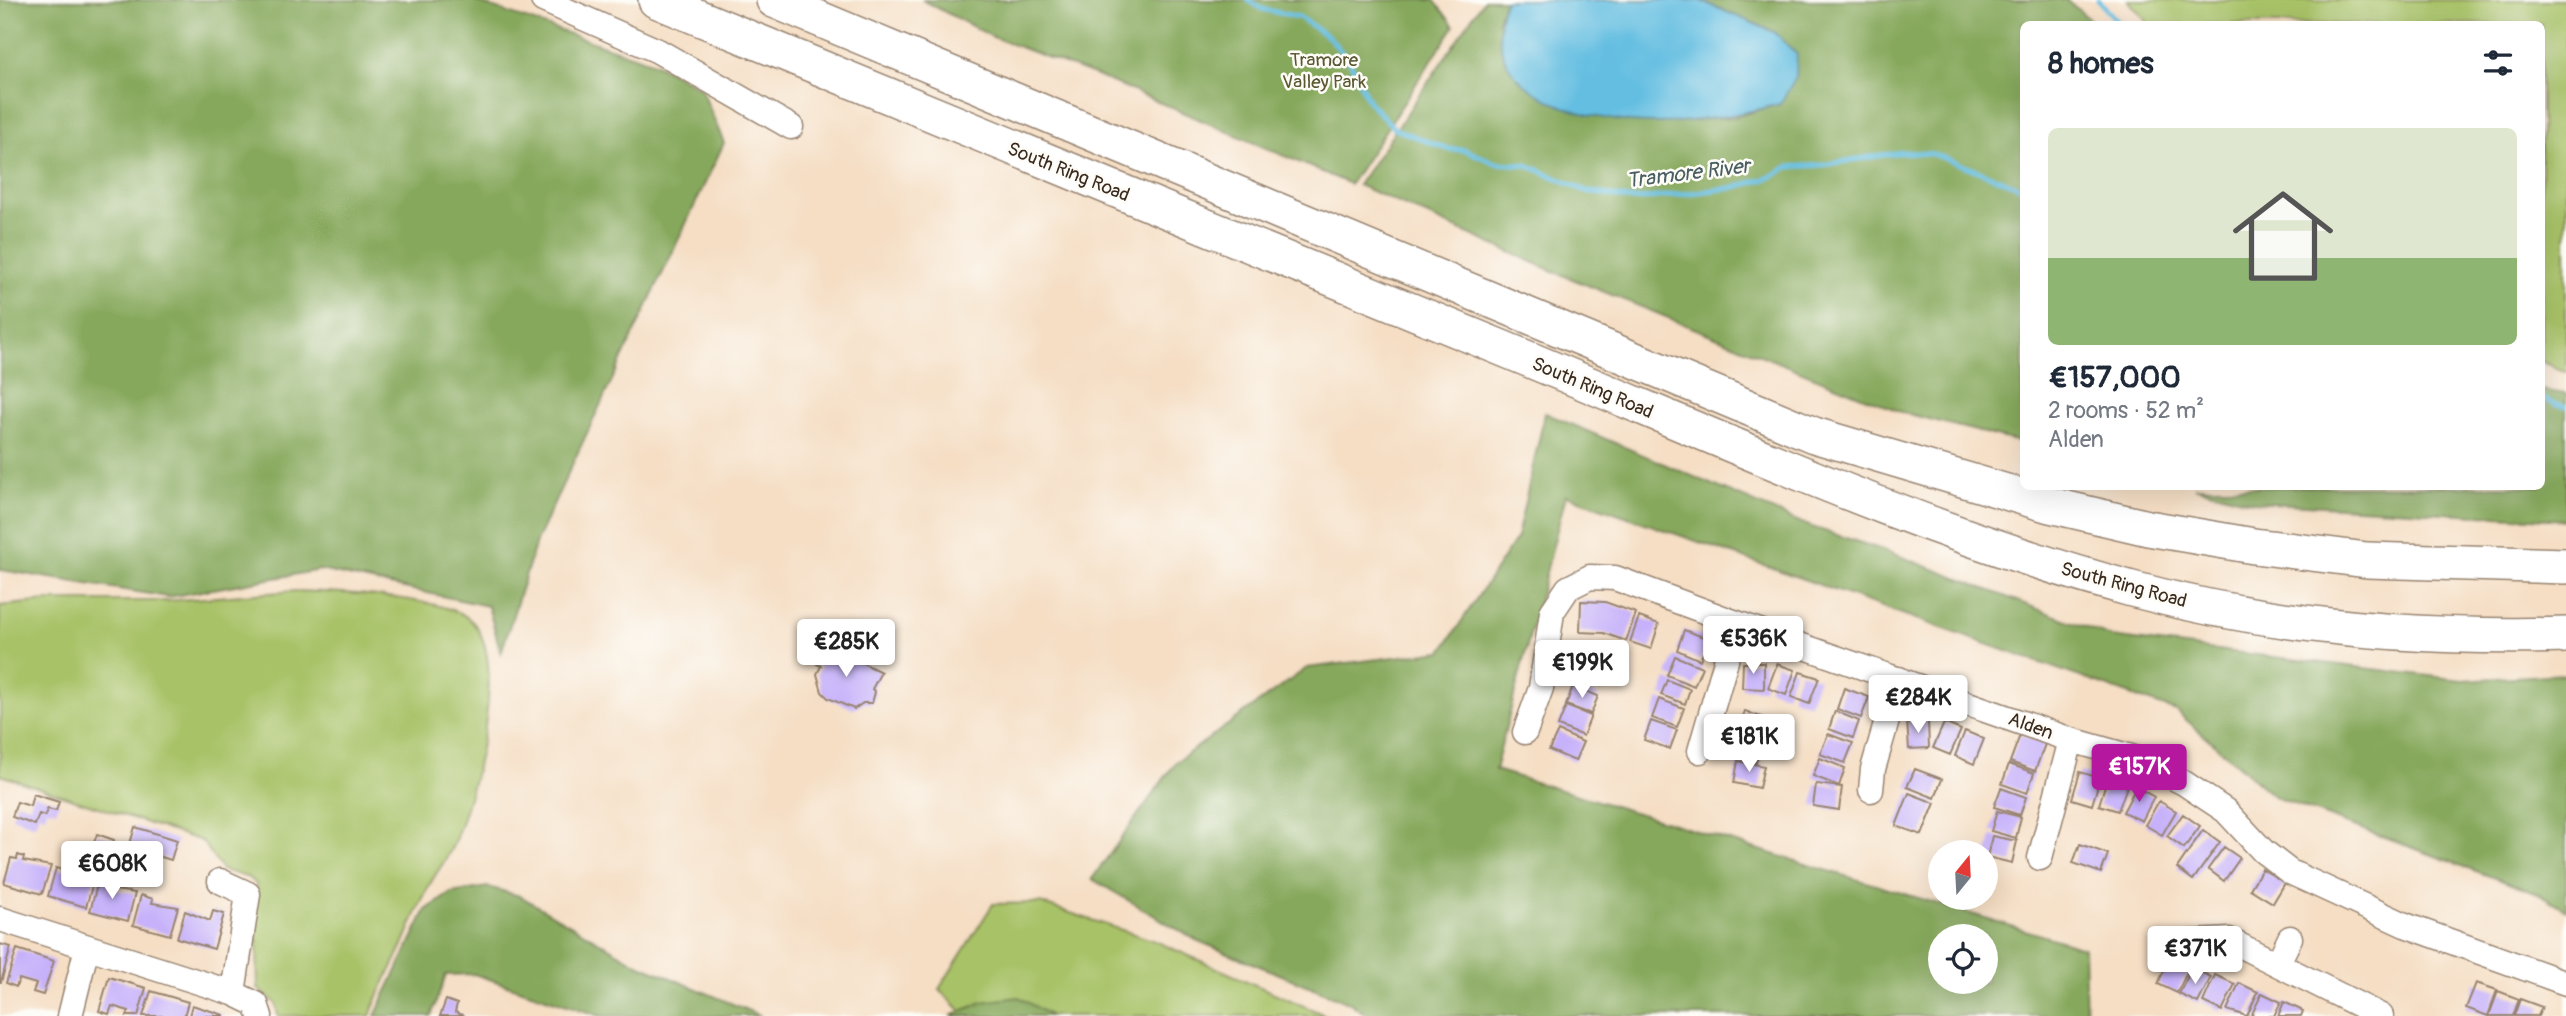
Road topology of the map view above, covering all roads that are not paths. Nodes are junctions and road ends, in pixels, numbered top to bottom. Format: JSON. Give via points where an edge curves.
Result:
{"nodes":[{"id":1,"x":543,"y":0,"type":"edge"},
{"id":2,"x":656,"y":0,"type":"edge"},
{"id":3,"x":774,"y":0,"type":"edge"},
{"id":4,"x":831,"y":0,"type":"edge"},
{"id":5,"x":791,"y":127,"type":"dead end"},
{"id":6,"x":1119,"y":142,"type":"junction"},
{"id":7,"x":2566,"y":566,"type":"edge"},
{"id":8,"x":1733,"y":622,"type":"junction"},
{"id":9,"x":2566,"y":635,"type":"edge"},
{"id":10,"x":1899,"y":678,"type":"junction"},
{"id":11,"x":1525,"y":732,"type":"dead end"},
{"id":12,"x":2071,"y":740,"type":"junction"},
{"id":13,"x":1700,"y":751,"type":"dead end"},
{"id":14,"x":1871,"y":790,"type":"dead end"},
{"id":15,"x":2040,"y":859,"type":"dead end"},
{"id":16,"x":220,"y":881,"type":"dead end"},
{"id":17,"x":0,"y":919,"type":"edge"},
{"id":18,"x":2290,"y":938,"type":"dead end"},
{"id":19,"x":2177,"y":943,"type":"dead end"},
{"id":20,"x":87,"y":947,"type":"junction"},
{"id":21,"x":2278,"y":962,"type":"junction"},
{"id":22,"x":2566,"y":983,"type":"edge"},
{"id":23,"x":233,"y":993,"type":"junction"},
{"id":24,"x":70,"y":1016,"type":"edge"},
{"id":25,"x":260,"y":1016,"type":"edge"},
{"id":26,"x":2381,"y":1016,"type":"edge"}],
"edges":[{"from":1,"to":5,"type":"street","via":[[658,51]]},
{"from":2,"to":9,"type":"highway","name":"South Ring Road","via":[[1802,475],[2027,558],[2136,590],[2246,614],[2394,633]]},
{"from":3,"to":6,"type":"highway","name":"South Ring Road"},
{"from":4,"to":6,"type":"highway","via":[[980,66]]},
{"from":6,"to":7,"type":"highway","name":"South Ring Road","via":[[1814,435],[1917,468],[2136,525],[2254,546],[2367,560]]},
{"from":8,"to":10,"type":"street","name":"Alden"},
{"from":8,"to":11,"type":"street","name":"Alden","via":[[1615,578],[1590,577],[1567,588],[1552,612],[1547,659],[1525,701]]},
{"from":8,"to":13,"type":"street"},
{"from":10,"to":12,"type":"street","name":"Alden"},
{"from":10,"to":14,"type":"street"},
{"from":12,"to":15,"type":"street","via":[[2057,831]]},
{"from":12,"to":22,"type":"street","name":"Alden","via":[[2135,758],[2184,783],[2226,811],[2290,872],[2405,925]]},
{"from":16,"to":23,"type":"street","via":[[248,894]]},
{"from":17,"to":20,"type":"street"},
{"from":18,"to":21,"type":"street"},
{"from":19,"to":21,"type":"street","via":[[2229,940]]},
{"from":20,"to":23,"type":"street"},
{"from":20,"to":24,"type":"street"},
{"from":21,"to":26,"type":"street"},
{"from":23,"to":25,"type":"street","via":[[256,1004]]}]}
